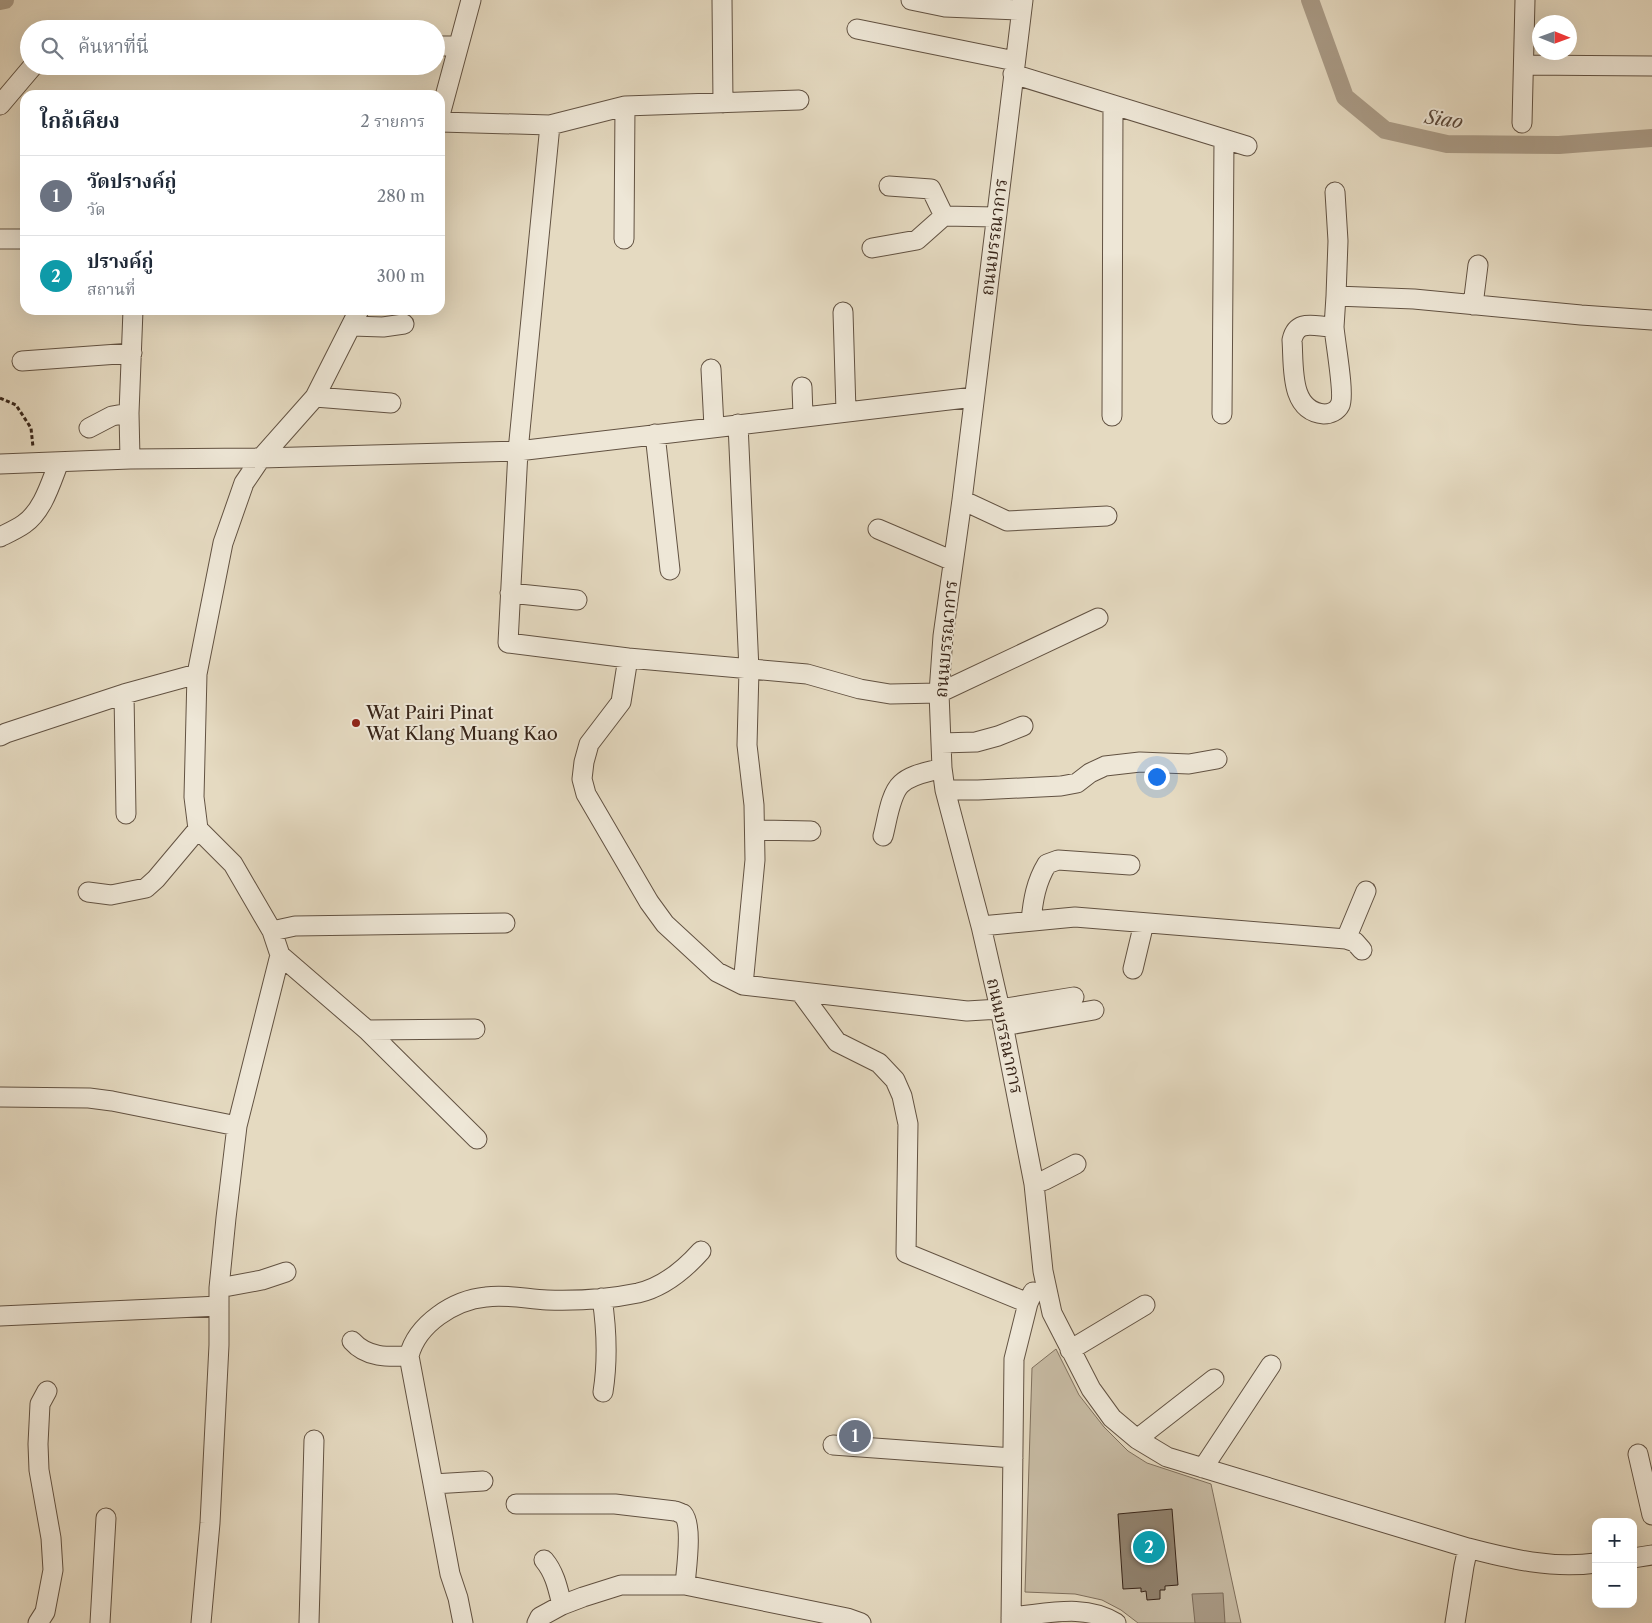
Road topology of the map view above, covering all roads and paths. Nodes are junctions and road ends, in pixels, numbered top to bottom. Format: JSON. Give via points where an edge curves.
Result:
{"nodes":[{"id":1,"x":470,"y":0,"type":"edge"},
{"id":2,"x":722,"y":0,"type":"edge"},
{"id":3,"x":911,"y":0,"type":"edge"},
{"id":4,"x":1525,"y":0,"type":"edge"},
{"id":5,"x":1022,"y":5,"type":"edge"},
{"id":6,"x":857,"y":29,"type":"dead end"},
{"id":7,"x":445,"y":46,"type":"edge"},
{"id":8,"x":458,"y":46,"type":"junction"},
{"id":9,"x":1524,"y":65,"type":"junction"},
{"id":10,"x":1652,"y":66,"type":"edge"},
{"id":11,"x":1014,"y":68,"type":"junction"},
{"id":12,"x":25,"y":75,"type":"edge"},
{"id":13,"x":445,"y":96,"type":"edge"},
{"id":14,"x":799,"y":100,"type":"dead end"},
{"id":15,"x":723,"y":103,"type":"junction"},
{"id":16,"x":0,"y":105,"type":"edge"},
{"id":17,"x":1113,"y":105,"type":"junction"},
{"id":18,"x":625,"y":106,"type":"junction"},
{"id":19,"x":445,"y":122,"type":"edge"},
{"id":20,"x":1522,"y":123,"type":"dead end"},
{"id":21,"x":550,"y":125,"type":"junction"},
{"id":22,"x":1224,"y":139,"type":"junction"},
{"id":23,"x":1247,"y":146,"type":"dead end"},
{"id":24,"x":889,"y":186,"type":"dead end"},
{"id":25,"x":1335,"y":192,"type":"dead end"},
{"id":26,"x":944,"y":216,"type":"junction"},
{"id":27,"x":996,"y":217,"type":"junction"},
{"id":28,"x":0,"y":239,"type":"edge"},
{"id":29,"x":20,"y":239,"type":"edge"},
{"id":30,"x":624,"y":239,"type":"dead end"},
{"id":31,"x":872,"y":248,"type":"dead end"},
{"id":32,"x":1478,"y":265,"type":"dead end"},
{"id":33,"x":1336,"y":296,"type":"junction"},
{"id":34,"x":1473,"y":305,"type":"junction"},
{"id":35,"x":843,"y":312,"type":"dead end"},
{"id":36,"x":134,"y":315,"type":"edge"},
{"id":37,"x":355,"y":318,"type":"edge"},
{"id":38,"x":1652,"y":320,"type":"edge"},
{"id":39,"x":404,"y":324,"type":"dead end"},
{"id":40,"x":1334,"y":327,"type":"junction"},
{"id":41,"x":132,"y":353,"type":"junction"},
{"id":42,"x":22,"y":361,"type":"dead end"},
{"id":43,"x":711,"y":369,"type":"dead end"},
{"id":44,"x":802,"y":387,"type":"dead end"},
{"id":45,"x":974,"y":397,"type":"junction"},
{"id":46,"x":0,"y":398,"type":"edge"},
{"id":47,"x":315,"y":398,"type":"junction"},
{"id":48,"x":390,"y":403,"type":"dead end"},
{"id":49,"x":846,"y":411,"type":"junction"},
{"id":50,"x":129,"y":413,"type":"junction"},
{"id":51,"x":1222,"y":414,"type":"dead end"},
{"id":52,"x":803,"y":416,"type":"junction"},
{"id":53,"x":1112,"y":416,"type":"dead end"},
{"id":54,"x":738,"y":424,"type":"junction"},
{"id":55,"x":714,"y":427,"type":"junction"},
{"id":56,"x":89,"y":428,"type":"dead end"},
{"id":57,"x":655,"y":434,"type":"junction"},
{"id":58,"x":518,"y":450,"type":"junction"},
{"id":59,"x":261,"y":458,"type":"junction"},
{"id":60,"x":130,"y":459,"type":"junction"},
{"id":61,"x":59,"y":462,"type":"junction"},
{"id":62,"x":33,"y":463,"type":"junction"},
{"id":63,"x":0,"y":464,"type":"edge"},
{"id":64,"x":962,"y":500,"type":"junction"},
{"id":65,"x":1107,"y":516,"type":"dead end"},
{"id":66,"x":878,"y":529,"type":"dead end"},
{"id":67,"x":0,"y":537,"type":"edge"},
{"id":68,"x":953,"y":561,"type":"junction"},
{"id":69,"x":670,"y":570,"type":"dead end"},
{"id":70,"x":510,"y":593,"type":"junction"},
{"id":71,"x":577,"y":600,"type":"dead end"},
{"id":72,"x":1098,"y":618,"type":"dead end"},
{"id":73,"x":628,"y":658,"type":"junction"},
{"id":74,"x":749,"y":670,"type":"junction"},
{"id":75,"x":197,"y":674,"type":"junction"},
{"id":76,"x":938,"y":693,"type":"junction"},
{"id":77,"x":124,"y":694,"type":"junction"},
{"id":78,"x":1023,"y":726,"type":"dead end"},
{"id":79,"x":0,"y":736,"type":"edge"},
{"id":80,"x":941,"y":744,"type":"junction"},
{"id":81,"x":1217,"y":759,"type":"dead end"},
{"id":82,"x":942,"y":768,"type":"junction"},
{"id":83,"x":945,"y":790,"type":"junction"},
{"id":84,"x":126,"y":814,"type":"dead end"},
{"id":85,"x":198,"y":829,"type":"junction"},
{"id":86,"x":755,"y":830,"type":"junction"},
{"id":87,"x":811,"y":831,"type":"dead end"},
{"id":88,"x":883,"y":836,"type":"dead end"},
{"id":89,"x":1130,"y":865,"type":"dead end"},
{"id":90,"x":1366,"y":891,"type":"dead end"},
{"id":91,"x":88,"y":892,"type":"dead end"},
{"id":92,"x":1031,"y":921,"type":"junction"},
{"id":93,"x":505,"y":923,"type":"dead end"},
{"id":94,"x":1144,"y":923,"type":"junction"},
{"id":95,"x":980,"y":926,"type":"junction"},
{"id":96,"x":272,"y":930,"type":"junction"},
{"id":97,"x":1346,"y":939,"type":"junction"},
{"id":98,"x":1362,"y":950,"type":"dead end"},
{"id":99,"x":280,"y":955,"type":"junction"},
{"id":100,"x":1133,"y":969,"type":"dead end"},
{"id":101,"x":743,"y":985,"type":"junction"},
{"id":102,"x":801,"y":993,"type":"junction"},
{"id":103,"x":1074,"y":997,"type":"dead end"},
{"id":104,"x":1094,"y":1010,"type":"dead end"},
{"id":105,"x":1002,"y":1017,"type":"junction"},
{"id":106,"x":475,"y":1029,"type":"dead end"},
{"id":107,"x":367,"y":1030,"type":"junction"},
{"id":108,"x":0,"y":1097,"type":"edge"},
{"id":109,"x":237,"y":1126,"type":"junction"},
{"id":110,"x":478,"y":1139,"type":"dead end"},
{"id":111,"x":1076,"y":1164,"type":"dead end"},
{"id":112,"x":1034,"y":1184,"type":"junction"},
{"id":113,"x":701,"y":1252,"type":"dead end"},
{"id":114,"x":1043,"y":1270,"type":"junction"},
{"id":115,"x":286,"y":1272,"type":"dead end"},
{"id":116,"x":219,"y":1297,"type":"junction"},
{"id":117,"x":602,"y":1298,"type":"junction"},
{"id":118,"x":1028,"y":1303,"type":"junction"},
{"id":119,"x":1145,"y":1305,"type":"dead end"},
{"id":120,"x":0,"y":1316,"type":"edge"},
{"id":121,"x":352,"y":1341,"type":"dead end"},
{"id":122,"x":1070,"y":1350,"type":"junction"},
{"id":123,"x":409,"y":1356,"type":"junction"},
{"id":124,"x":1272,"y":1365,"type":"dead end"},
{"id":125,"x":1214,"y":1379,"type":"dead end"},
{"id":126,"x":47,"y":1391,"type":"dead end"},
{"id":127,"x":603,"y":1392,"type":"dead end"},
{"id":128,"x":314,"y":1440,"type":"dead end"},
{"id":129,"x":1137,"y":1440,"type":"junction"},
{"id":130,"x":833,"y":1444,"type":"dead end"},
{"id":131,"x":1638,"y":1454,"type":"dead end"},
{"id":132,"x":1013,"y":1458,"type":"junction"},
{"id":133,"x":1204,"y":1468,"type":"junction"},
{"id":134,"x":483,"y":1481,"type":"dead end"},
{"id":135,"x":433,"y":1484,"type":"junction"},
{"id":136,"x":516,"y":1504,"type":"dead end"},
{"id":137,"x":1652,"y":1515,"type":"edge"},
{"id":138,"x":106,"y":1518,"type":"dead end"},
{"id":139,"x":1468,"y":1548,"type":"junction"},
{"id":140,"x":1652,"y":1555,"type":"edge"},
{"id":141,"x":1637,"y":1557,"type":"edge"},
{"id":142,"x":544,"y":1560,"type":"dead end"},
{"id":143,"x":1592,"y":1563,"type":"edge"},
{"id":144,"x":685,"y":1585,"type":"junction"},
{"id":145,"x":562,"y":1605,"type":"junction"},
{"id":146,"x":1011,"y":1620,"type":"edge"},
{"id":147,"x":38,"y":1623,"type":"edge"},
{"id":148,"x":100,"y":1623,"type":"edge"},
{"id":149,"x":200,"y":1623,"type":"edge"},
{"id":150,"x":309,"y":1623,"type":"edge"},
{"id":151,"x":462,"y":1623,"type":"edge"},
{"id":152,"x":537,"y":1623,"type":"edge"},
{"id":153,"x":861,"y":1623,"type":"edge"},
{"id":154,"x":1116,"y":1623,"type":"edge"},
{"id":155,"x":1455,"y":1623,"type":"edge"}],
"edges":[{"from":1,"to":8,"type":"street"},
{"from":2,"to":15,"type":"street"},
{"from":3,"to":5,"type":"street","via":[[945,7]]},
{"from":4,"to":9,"type":"street"},
{"from":5,"to":11,"type":"street","name":"ถนนบรรณาการ"},
{"from":6,"to":11,"type":"street"},
{"from":7,"to":8,"type":"street"},
{"from":8,"to":13,"type":"street"},
{"from":9,"to":10,"type":"street"},
{"from":9,"to":20,"type":"street"},
{"from":11,"to":17,"type":"street"},
{"from":11,"to":27,"type":"street","name":"ถนนบรรณาการ"},
{"from":12,"to":16,"type":"street"},
{"from":14,"to":15,"type":"street"},
{"from":15,"to":18,"type":"street"},
{"from":17,"to":22,"type":"street"},
{"from":17,"to":53,"type":"street"},
{"from":18,"to":21,"type":"street"},
{"from":18,"to":30,"type":"street"},
{"from":19,"to":21,"type":"street"},
{"from":21,"to":58,"type":"street"},
{"from":22,"to":23,"type":"street"},
{"from":22,"to":51,"type":"street"},
{"from":24,"to":26,"type":"street","via":[[931,189]]},
{"from":25,"to":33,"type":"street","via":[[1338,242]]},
{"from":26,"to":27,"type":"street"},
{"from":26,"to":31,"type":"street","via":[[917,240]]},
{"from":27,"to":45,"type":"street","name":"ถนนบรรณาการ"},
{"from":28,"to":29,"type":"street"},
{"from":32,"to":34,"type":"street"},
{"from":33,"to":34,"type":"street"},
{"from":33,"to":40,"type":"street"},
{"from":34,"to":38,"type":"street"},
{"from":35,"to":49,"type":"street"},
{"from":36,"to":41,"type":"street"},
{"from":37,"to":39,"type":"street","via":[[383,327]]},
{"from":37,"to":47,"type":"street"},
{"from":40,"to":40,"type":"street","via":[[1340,404],[1328,414],[1316,413],[1305,407],[1298,397],[1292,340],[1298,327]]},
{"from":41,"to":42,"type":"street"},
{"from":41,"to":50,"type":"street"},
{"from":43,"to":55,"type":"street"},
{"from":44,"to":52,"type":"street"},
{"from":45,"to":49,"type":"street"},
{"from":45,"to":64,"type":"street","name":"ถนนบรรณาการ"},
{"from":46,"to":62,"type":"path","via":[[16,405],[31,428]]},
{"from":47,"to":48,"type":"street"},
{"from":47,"to":59,"type":"street"},
{"from":49,"to":52,"type":"street"},
{"from":50,"to":56,"type":"street","via":[[112,416]]},
{"from":50,"to":60,"type":"street"},
{"from":52,"to":54,"type":"street"},
{"from":54,"to":55,"type":"street"},
{"from":54,"to":74,"type":"street"},
{"from":55,"to":57,"type":"street"},
{"from":57,"to":58,"type":"street"},
{"from":57,"to":69,"type":"street"},
{"from":58,"to":59,"type":"street"},
{"from":58,"to":70,"type":"street"},
{"from":59,"to":60,"type":"street"},
{"from":59,"to":75,"type":"street","via":[[244,483],[223,543]]},
{"from":60,"to":61,"type":"street"},
{"from":61,"to":62,"type":"street"},
{"from":61,"to":67,"type":"street","via":[[36,512],[26,523]]},
{"from":62,"to":63,"type":"street"},
{"from":64,"to":65,"type":"street","via":[[1007,521]]},
{"from":64,"to":68,"type":"street","name":"ถนนบรรณาการ"},
{"from":66,"to":68,"type":"street"},
{"from":68,"to":76,"type":"street","name":"ถนนบรรณาการ"},
{"from":70,"to":71,"type":"street"},
{"from":70,"to":73,"type":"street","via":[[508,642]]},
{"from":72,"to":76,"type":"street"},
{"from":73,"to":74,"type":"street"},
{"from":73,"to":101,"type":"street","via":[[621,702],[589,744],[582,779],[586,794],[665,924],[717,972]]},
{"from":74,"to":76,"type":"street","via":[[807,674],[890,694]]},
{"from":74,"to":86,"type":"street","via":[[747,745]]},
{"from":75,"to":77,"type":"street"},
{"from":75,"to":85,"type":"street","via":[[194,797]]},
{"from":76,"to":80,"type":"street","name":"ถนนบรรณาการ"},
{"from":77,"to":79,"type":"street"},
{"from":77,"to":84,"type":"street"},
{"from":78,"to":80,"type":"street","via":[[976,742]]},
{"from":80,"to":82,"type":"street","name":"ถนนบรรณาการ"},
{"from":81,"to":83,"type":"street","via":[[1189,764],[1140,762],[1105,766],[1078,783],[1061,786]]},
{"from":82,"to":83,"type":"street","name":"ถนนบรรณาการ"},
{"from":82,"to":88,"type":"street","via":[[915,775],[900,784],[892,800]]},
{"from":83,"to":95,"type":"street","name":"ถนนบรรณาการ"},
{"from":85,"to":91,"type":"street","via":[[146,888],[111,895]]},
{"from":85,"to":96,"type":"street","via":[[233,864]]},
{"from":86,"to":87,"type":"street"},
{"from":86,"to":101,"type":"street","via":[[753,896]]},
{"from":89,"to":92,"type":"street","via":[[1058,860],[1047,864],[1033,898]]},
{"from":90,"to":97,"type":"street"},
{"from":92,"to":94,"type":"street","via":[[1074,917]]},
{"from":92,"to":95,"type":"street"},
{"from":93,"to":96,"type":"street","via":[[295,926]]},
{"from":94,"to":97,"type":"street"},
{"from":94,"to":100,"type":"street"},
{"from":95,"to":105,"type":"street","name":"ถนนบรรณาการ"},
{"from":96,"to":99,"type":"street"},
{"from":97,"to":98,"type":"street","via":[[1355,942]]},
{"from":99,"to":107,"type":"street"},
{"from":99,"to":109,"type":"street"},
{"from":101,"to":102,"type":"street"},
{"from":102,"to":105,"type":"street"},
{"from":102,"to":118,"type":"street","via":[[837,1042],[879,1063],[895,1080],[902,1096],[908,1124],[906,1253]]},
{"from":103,"to":105,"type":"street"},
{"from":104,"to":105,"type":"street"},
{"from":105,"to":112,"type":"street","name":"ถนนบรรณาการ"},
{"from":106,"to":107,"type":"street"},
{"from":107,"to":110,"type":"street"},
{"from":108,"to":109,"type":"street","via":[[89,1098]]},
{"from":109,"to":116,"type":"street"},
{"from":111,"to":112,"type":"street"},
{"from":112,"to":114,"type":"street","name":"ถนนบรรณาการ"},
{"from":113,"to":117,"type":"street","via":[[664,1284],[640,1293]]},
{"from":114,"to":118,"type":"street"},
{"from":114,"to":122,"type":"street","name":"ถนนบรรณาการ","via":[[1052,1313]]},
{"from":115,"to":116,"type":"street"},
{"from":116,"to":120,"type":"street"},
{"from":116,"to":149,"type":"street","via":[[210,1513]]},
{"from":117,"to":123,"type":"street","via":[[485,1297],[458,1304],[430,1322],[411,1347]]},
{"from":117,"to":127,"type":"street","via":[[607,1330]]},
{"from":118,"to":132,"type":"street","via":[[1014,1359]]},
{"from":119,"to":122,"type":"street"},
{"from":121,"to":123,"type":"street","via":[[369,1354]]},
{"from":122,"to":129,"type":"street","name":"ถนนบรรณาการ","via":[[1091,1389],[1112,1418]]},
{"from":123,"to":135,"type":"street"},
{"from":124,"to":133,"type":"street"},
{"from":125,"to":129,"type":"street"},
{"from":126,"to":147,"type":"street","via":[[40,1404],[38,1444],[53,1570],[44,1612]]},
{"from":128,"to":150,"type":"street"},
{"from":129,"to":133,"type":"street","name":"ถนนบรรณาการ","via":[[1168,1457]]},
{"from":130,"to":132,"type":"street"},
{"from":131,"to":137,"type":"street"},
{"from":132,"to":146,"type":"street"},
{"from":133,"to":139,"type":"street","name":"ถนนบรรณาการ"},
{"from":134,"to":135,"type":"street"},
{"from":135,"to":151,"type":"street"},
{"from":136,"to":144,"type":"street","via":[[615,1504],[682,1514],[686,1520],[689,1544]]},
{"from":138,"to":148,"type":"street"},
{"from":139,"to":143,"type":"street","name":"ถนนบรรณาการ","via":[[1516,1560],[1558,1565]]},
{"from":139,"to":155,"type":"street"},
{"from":140,"to":141,"type":"street"},
{"from":142,"to":145,"type":"street","via":[[554,1575]]},
{"from":144,"to":145,"type":"street","via":[[621,1585]]},
{"from":144,"to":153,"type":"street"},
{"from":145,"to":152,"type":"street","via":[[540,1617]]},
{"from":146,"to":154,"type":"street","via":[[1077,1611],[1097,1613]]}]}
